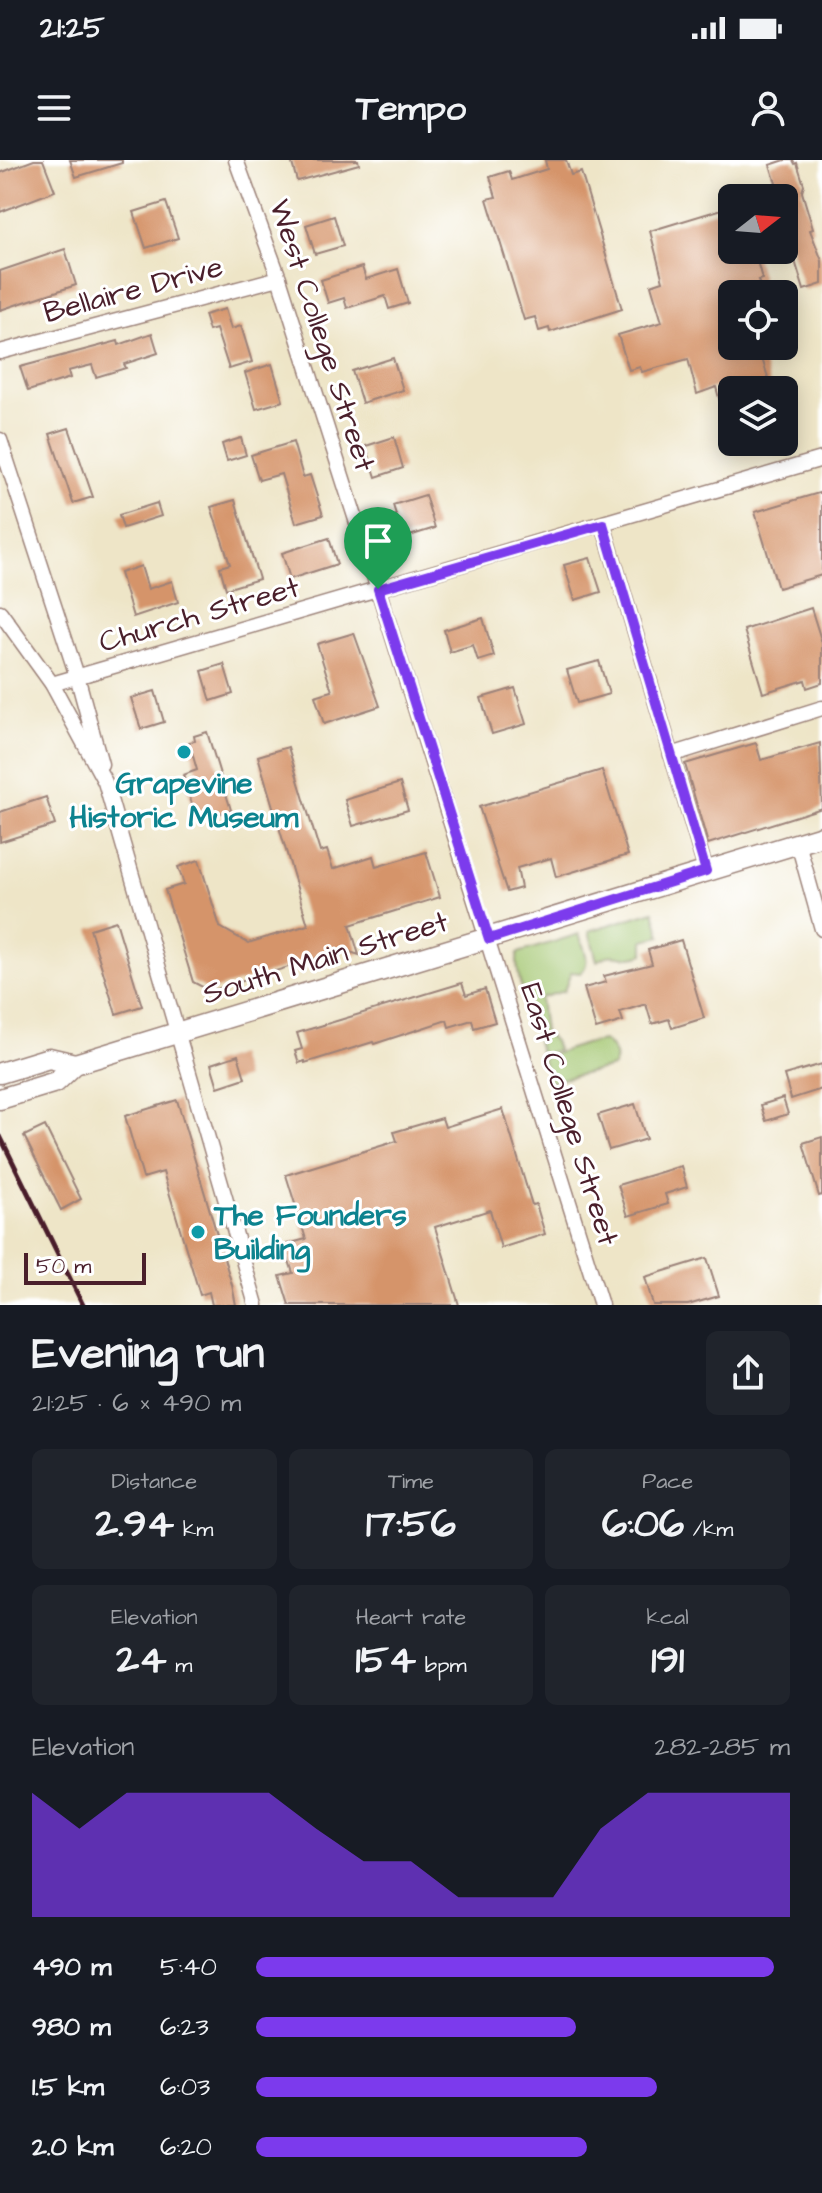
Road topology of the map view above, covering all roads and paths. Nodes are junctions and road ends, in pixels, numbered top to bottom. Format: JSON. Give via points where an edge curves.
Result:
{"nodes":[{"id":1,"x":236,"y":160,"type":"edge"},
{"id":2,"x":279,"y":278,"type":"junction"},
{"id":3,"x":0,"y":352,"type":"edge"},
{"id":4,"x":0,"y":440,"type":"edge"},
{"id":5,"x":822,"y":459,"type":"edge"},
{"id":6,"x":603,"y":524,"type":"junction"},
{"id":7,"x":378,"y":589,"type":"junction"},
{"id":8,"x":0,"y":612,"type":"edge"},
{"id":9,"x":77,"y":676,"type":"junction"},
{"id":10,"x":52,"y":684,"type":"junction"},
{"id":11,"x":822,"y":708,"type":"edge"},
{"id":12,"x":671,"y":755,"type":"junction"},
{"id":13,"x":105,"y":782,"type":"junction"},
{"id":14,"x":822,"y":836,"type":"edge"},
{"id":15,"x":798,"y":843,"type":"junction"},
{"id":16,"x":706,"y":871,"type":"junction"},
{"id":17,"x":822,"y":929,"type":"edge"},
{"id":18,"x":489,"y":939,"type":"junction"},
{"id":19,"x":177,"y":1033,"type":"junction"},
{"id":20,"x":75,"y":1064,"type":"junction"},
{"id":21,"x":0,"y":1073,"type":"edge"},
{"id":22,"x":0,"y":1099,"type":"edge"},
{"id":23,"x":256,"y":1305,"type":"edge"},
{"id":24,"x":601,"y":1305,"type":"edge"}],
"edges":[{"from":1,"to":2,"type":"street","name":"West College Street"},
{"from":2,"to":3,"type":"street","name":"Bellaire Drive"},
{"from":2,"to":7,"type":"street","name":"West College Street"},
{"from":4,"to":9,"type":"street"},
{"from":5,"to":6,"type":"street","name":"Church Street"},
{"from":6,"to":7,"type":"street","name":"Church Street"},
{"from":6,"to":12,"type":"street"},
{"from":7,"to":9,"type":"street","name":"Church Street"},
{"from":7,"to":18,"type":"street","name":"West College Street"},
{"from":8,"to":10,"type":"street"},
{"from":9,"to":10,"type":"street","name":"Church Street"},
{"from":9,"to":13,"type":"street"},
{"from":10,"to":13,"type":"street"},
{"from":11,"to":12,"type":"street"},
{"from":12,"to":16,"type":"street"},
{"from":13,"to":19,"type":"street"},
{"from":14,"to":15,"type":"main road","name":"South Main Street"},
{"from":15,"to":16,"type":"main road","name":"South Main Street"},
{"from":15,"to":17,"type":"street"},
{"from":16,"to":18,"type":"main road","name":"South Main Street"},
{"from":18,"to":19,"type":"main road","name":"South Main Street"},
{"from":18,"to":24,"type":"street","name":"East College Street"},
{"from":19,"to":20,"type":"main road","name":"South Main Street"},
{"from":19,"to":23,"type":"street"},
{"from":20,"to":21,"type":"main road","name":"South Main Street","via":[[49,1058]]},
{"from":20,"to":22,"type":"main road","name":"South Main Street","via":[[56,1082]]}]}
